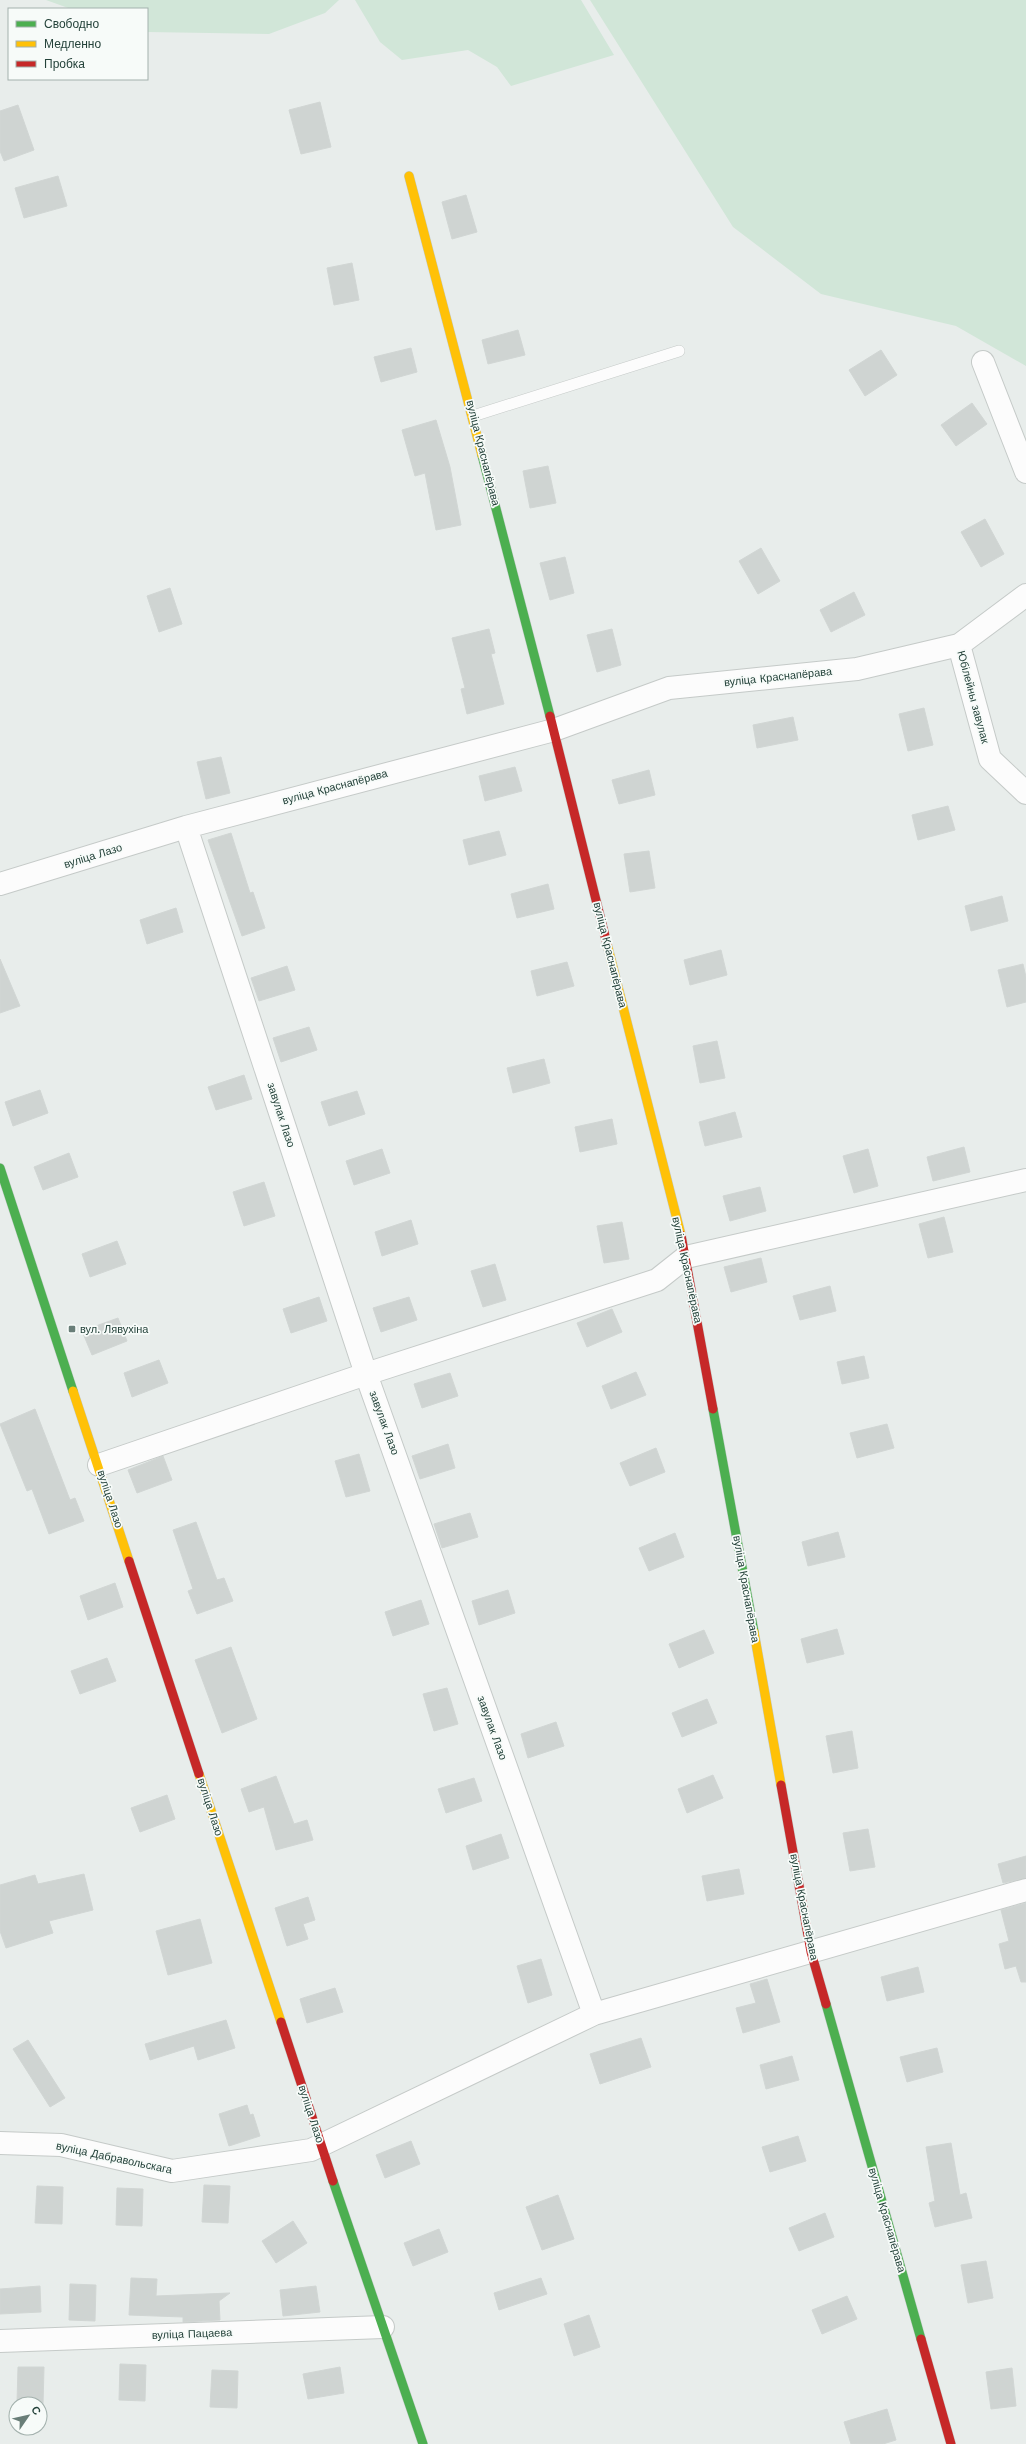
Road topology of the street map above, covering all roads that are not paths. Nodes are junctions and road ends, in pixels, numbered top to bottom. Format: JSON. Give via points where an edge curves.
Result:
{"nodes":[{"id":1,"x":409,"y":176,"type":"dead end"},
{"id":2,"x":679,"y":351,"type":"dead end"},
{"id":3,"x":983,"y":362,"type":"dead end"},
{"id":4,"x":473,"y":416,"type":"junction"},
{"id":5,"x":1026,"y":472,"type":"edge"},
{"id":6,"x":1026,"y":595,"type":"edge"},
{"id":7,"x":959,"y":645,"type":"junction"},
{"id":8,"x":554,"y":730,"type":"junction"},
{"id":9,"x":1026,"y":792,"type":"edge"},
{"id":10,"x":186,"y":827,"type":"junction"},
{"id":11,"x":0,"y":884,"type":"edge"},
{"id":12,"x":0,"y":1168,"type":"edge"},
{"id":13,"x":1026,"y":1180,"type":"edge"},
{"id":14,"x":686,"y":1257,"type":"junction"},
{"id":15,"x":366,"y":1374,"type":"junction"},
{"id":16,"x":99,"y":1465,"type":"junction"},
{"id":17,"x":1026,"y":1890,"type":"edge"},
{"id":18,"x":811,"y":1952,"type":"junction"},
{"id":19,"x":594,"y":2014,"type":"junction"},
{"id":20,"x":0,"y":2143,"type":"edge"},
{"id":21,"x":322,"y":2147,"type":"junction"},
{"id":22,"x":383,"y":2327,"type":"junction"},
{"id":23,"x":0,"y":2341,"type":"edge"},
{"id":24,"x":423,"y":2444,"type":"edge"},
{"id":25,"x":951,"y":2444,"type":"edge"}],
"edges":[{"from":1,"to":4,"type":"street","name":"вуліца Краснапёрава"},
{"from":2,"to":4,"type":"lane"},
{"from":3,"to":5,"type":"street"},
{"from":4,"to":8,"type":"street","name":"вуліца Краснапёрава"},
{"from":6,"to":7,"type":"street","name":"Юбілейны завулак"},
{"from":7,"to":8,"type":"street","name":"вуліца Краснапёрава","via":[[857,669],[668,688]]},
{"from":7,"to":9,"type":"street","name":"Юбілейны завулак","via":[[990,759]]},
{"from":8,"to":10,"type":"street","name":"вуліца Краснапёрава"},
{"from":8,"to":14,"type":"street","name":"вуліца Краснапёрава"},
{"from":10,"to":11,"type":"street","name":"вуліца Лазо"},
{"from":10,"to":15,"type":"street","name":"завулак Лазо"},
{"from":12,"to":16,"type":"street","name":"вуліца Лазо"},
{"from":13,"to":14,"type":"street"},
{"from":14,"to":15,"type":"street","via":[[657,1280]]},
{"from":14,"to":18,"type":"street","name":"вуліца Краснапёрава"},
{"from":15,"to":16,"type":"street"},
{"from":15,"to":19,"type":"street","name":"завулак Лазо"},
{"from":16,"to":21,"type":"street","name":"вуліца Лазо"},
{"from":17,"to":18,"type":"street","name":"вуліца Дабравольскага"},
{"from":18,"to":19,"type":"street","name":"вуліца Дабравольскага"},
{"from":18,"to":25,"type":"street","name":"вуліца Краснапёрава"},
{"from":19,"to":21,"type":"street","name":"вуліца Дабравольскага"},
{"from":20,"to":21,"type":"street","name":"вуліца Дабравольскага","via":[[61,2145],[172,2172]]},
{"from":21,"to":22,"type":"street","name":"вуліца Лазо"},
{"from":22,"to":23,"type":"street","name":"вуліца Пацаева"},
{"from":22,"to":24,"type":"street","name":"вуліца Лазо"}]}
